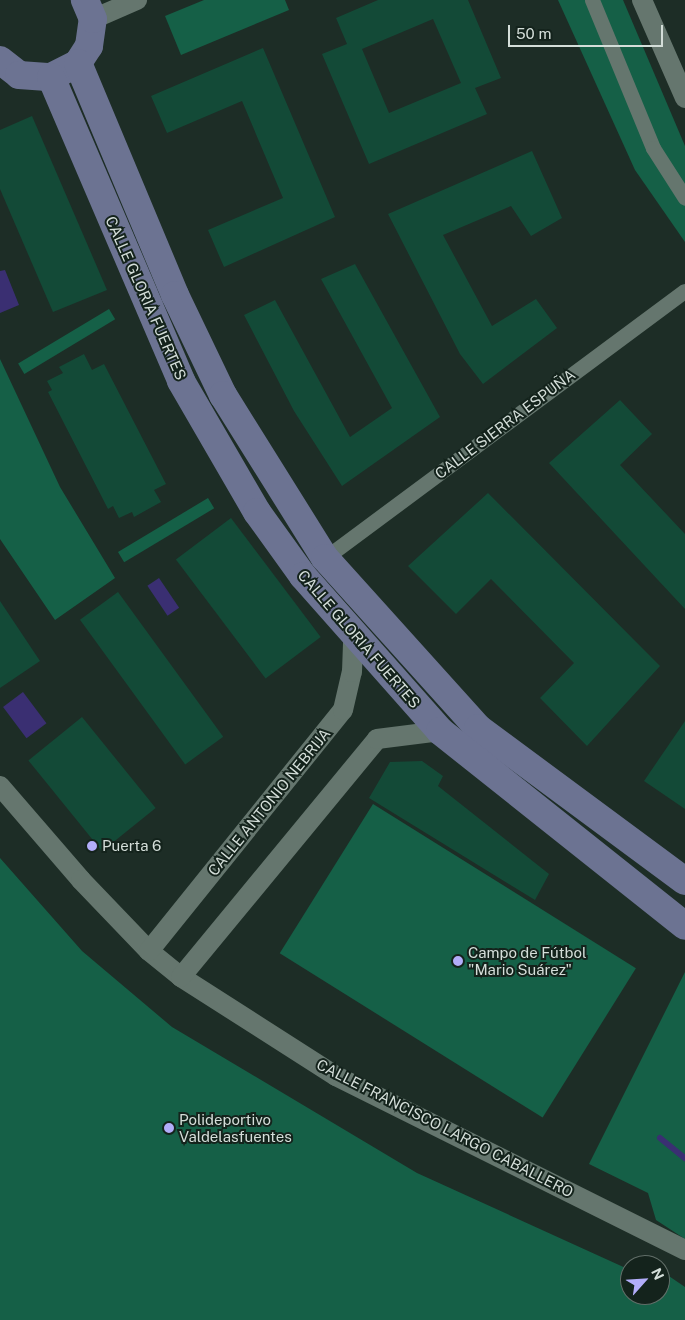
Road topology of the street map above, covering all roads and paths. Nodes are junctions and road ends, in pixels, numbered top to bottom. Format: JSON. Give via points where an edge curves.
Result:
{"nodes":[{"id":1,"x":136,"y":0,"type":"edge"},
{"id":2,"x":592,"y":0,"type":"edge"},
{"id":3,"x":642,"y":0,"type":"edge"},
{"id":4,"x":89,"y":9,"type":"edge"},
{"id":5,"x":0,"y":60,"type":"edge"},
{"id":6,"x":78,"y":63,"type":"junction"},
{"id":7,"x":51,"y":78,"type":"junction"},
{"id":8,"x":685,"y":98,"type":"edge"},
{"id":9,"x":685,"y":198,"type":"edge"},
{"id":10,"x":685,"y":291,"type":"edge"},
{"id":11,"x":325,"y":558,"type":"junction"},
{"id":12,"x":353,"y":637,"type":"junction"},
{"id":13,"x":440,"y":731,"type":"junction"},
{"id":14,"x":0,"y":786,"type":"edge"},
{"id":15,"x":685,"y":881,"type":"edge"},
{"id":16,"x":685,"y":926,"type":"edge"},
{"id":17,"x":149,"y":951,"type":"junction"},
{"id":18,"x":181,"y":977,"type":"junction"},
{"id":19,"x":685,"y":1250,"type":"edge"}],
"edges":[{"from":1,"to":4,"type":"street"},
{"from":2,"to":9,"type":"street","via":[[653,148]]},
{"from":3,"to":8,"type":"street"},
{"from":4,"to":6,"type":"main road","via":[[89,46]]},
{"from":5,"to":7,"type":"main road","via":[[19,75]]},
{"from":6,"to":7,"type":"main road"},
{"from":6,"to":11,"type":"main road","name":"CALLE GLORIA FUERTES","via":[[175,295],[223,395]]},
{"from":7,"to":12,"type":"main road","name":"CALLE GLORIA FUERTES","via":[[181,381],[257,512]]},
{"from":10,"to":11,"type":"street","name":"CALLE SIERRA ESPUÑA"},
{"from":11,"to":15,"type":"main road","name":"CALLE GLORIA FUERTES","via":[[478,728]]},
{"from":12,"to":13,"type":"main road","name":"CALLE GLORIA FUERTES"},
{"from":12,"to":17,"type":"street","name":"CALLE ANTONIO NEBRIJA","via":[[352,672],[343,710]]},
{"from":13,"to":16,"type":"main road","name":"CALLE GLORIA FUERTES"},
{"from":13,"to":18,"type":"street","via":[[377,739]]},
{"from":14,"to":17,"type":"street","name":"CALLE FRANCISCO LARGO CABALLERO"},
{"from":17,"to":18,"type":"street","name":"CALLE FRANCISCO LARGO CABALLERO"},
{"from":18,"to":19,"type":"street","name":"CALLE FRANCISCO LARGO CABALLERO","via":[[336,1076]]}]}
